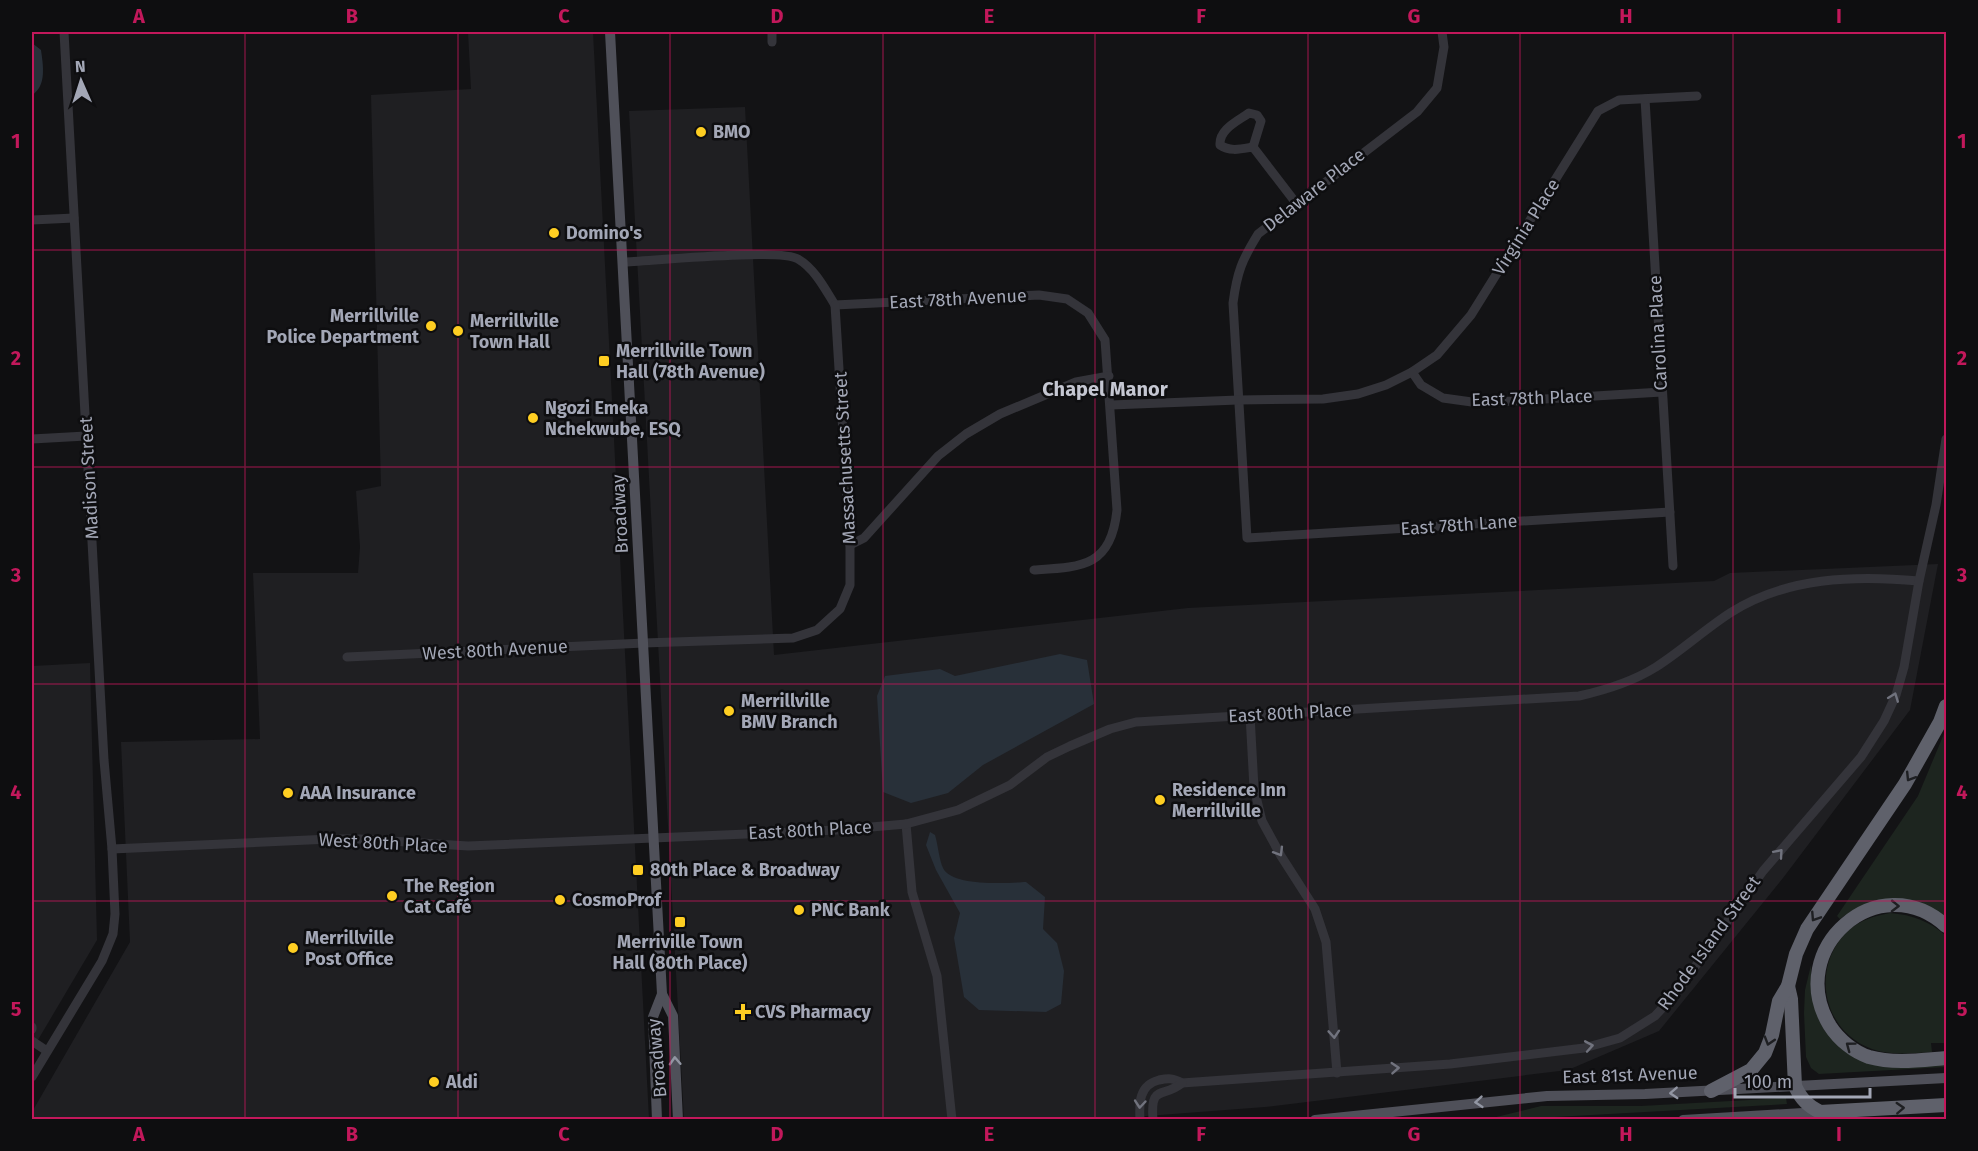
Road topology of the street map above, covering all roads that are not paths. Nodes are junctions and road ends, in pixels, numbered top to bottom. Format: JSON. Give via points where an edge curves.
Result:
{"nodes":[{"id":1,"x":64,"y":32,"type":"edge"},
{"id":2,"x":610,"y":32,"type":"edge"},
{"id":3,"x":1442,"y":32,"type":"edge"},
{"id":4,"x":1697,"y":96,"type":"dead end"},
{"id":5,"x":1645,"y":99,"type":"junction"},
{"id":6,"x":1253,"y":147,"type":"junction"},
{"id":7,"x":1296,"y":203,"type":"junction"},
{"id":8,"x":74,"y":218,"type":"junction"},
{"id":9,"x":32,"y":220,"type":"edge"},
{"id":10,"x":623,"y":262,"type":"junction"},
{"id":11,"x":835,"y":305,"type":"junction"},
{"id":12,"x":1412,"y":372,"type":"junction"},
{"id":13,"x":1109,"y":376,"type":"junction"},
{"id":14,"x":1662,"y":392,"type":"junction"},
{"id":15,"x":1238,"y":400,"type":"junction"},
{"id":16,"x":1111,"y":405,"type":"junction"},
{"id":17,"x":86,"y":436,"type":"junction"},
{"id":18,"x":32,"y":439,"type":"edge"},
{"id":19,"x":1947,"y":439,"type":"edge"},
{"id":20,"x":1670,"y":512,"type":"junction"},
{"id":21,"x":1247,"y":538,"type":"joint"},
{"id":22,"x":850,"y":545,"type":"junction"},
{"id":23,"x":1673,"y":566,"type":"dead end"},
{"id":24,"x":1034,"y":570,"type":"dead end"},
{"id":25,"x":1919,"y":581,"type":"junction"},
{"id":26,"x":644,"y":643,"type":"junction"},
{"id":27,"x":347,"y":657,"type":"dead end"},
{"id":28,"x":1947,"y":706,"type":"edge"},
{"id":29,"x":1250,"y":715,"type":"junction"},
{"id":30,"x":906,"y":824,"type":"junction"},
{"id":31,"x":654,"y":838,"type":"junction"},
{"id":32,"x":112,"y":849,"type":"junction"},
{"id":33,"x":1947,"y":927,"type":"edge"},
{"id":34,"x":1788,"y":986,"type":"junction"},
{"id":35,"x":662,"y":994,"type":"junction"},
{"id":36,"x":32,"y":1041,"type":"edge"},
{"id":37,"x":47,"y":1051,"type":"junction"},
{"id":38,"x":1947,"y":1058,"type":"edge"},
{"id":39,"x":1337,"y":1073,"type":"junction"},
{"id":40,"x":32,"y":1077,"type":"edge"},
{"id":41,"x":1947,"y":1078,"type":"edge"},
{"id":42,"x":1182,"y":1083,"type":"junction"},
{"id":43,"x":1795,"y":1086,"type":"junction"},
{"id":44,"x":1711,"y":1091,"type":"junction"},
{"id":45,"x":1947,"y":1105,"type":"edge"},
{"id":46,"x":1821,"y":1113,"type":"junction"},
{"id":47,"x":657,"y":1119,"type":"edge"},
{"id":48,"x":678,"y":1119,"type":"edge"},
{"id":49,"x":952,"y":1119,"type":"edge"},
{"id":50,"x":1140,"y":1119,"type":"edge"},
{"id":51,"x":1153,"y":1119,"type":"edge"},
{"id":52,"x":1315,"y":1119,"type":"edge"},
{"id":53,"x":1683,"y":1119,"type":"edge"}],
"edges":[{"from":1,"to":8,"type":"street","name":"Madison Street"},
{"from":2,"to":10,"type":"main road","name":"Broadway"},
{"from":3,"to":7,"type":"street","name":"Delaware Place","via":[[1444,47],[1437,87],[1417,112]]},
{"from":4,"to":5,"type":"street","name":"Virginia Place"},
{"from":5,"to":12,"type":"street","name":"Virginia Place","via":[[1619,100],[1598,111],[1471,315],[1437,355]]},
{"from":5,"to":14,"type":"street","name":"Carolina Place"},
{"from":6,"to":6,"type":"street","via":[[1226,149],[1219,138],[1249,113],[1257,115],[1261,121]]},
{"from":6,"to":7,"type":"street"},
{"from":7,"to":15,"type":"street","name":"Delaware Place","via":[[1258,234],[1237,275],[1233,303]]},
{"from":8,"to":9,"type":"street"},
{"from":8,"to":17,"type":"street","name":"Madison Street"},
{"from":10,"to":11,"type":"street","via":[[768,254],[797,258],[820,280]]},
{"from":10,"to":26,"type":"main road","name":"Broadway"},
{"from":11,"to":13,"type":"street","name":"East 78th Avenue","via":[[1039,295],[1067,299],[1088,313],[1106,340]]},
{"from":11,"to":22,"type":"street","name":"Massachusetts Street"},
{"from":12,"to":14,"type":"street","name":"East 78th Place","via":[[1421,385],[1443,398],[1479,403]]},
{"from":12,"to":15,"type":"street","via":[[1386,386],[1358,394],[1323,399]]},
{"from":13,"to":16,"type":"street","name":"East 78th Avenue"},
{"from":13,"to":22,"type":"street","via":[[1076,382],[1000,414],[966,434],[938,456],[864,538]]},
{"from":14,"to":20,"type":"street","name":"Carolina Place"},
{"from":15,"to":16,"type":"street"},
{"from":15,"to":21,"type":"street","name":"Delaware Place"},
{"from":16,"to":24,"type":"street","name":"East 78th Avenue","via":[[1117,510],[1109,543],[1087,564]]},
{"from":17,"to":18,"type":"street"},
{"from":17,"to":32,"type":"street","name":"Madison Street"},
{"from":19,"to":25,"type":"street","name":"Rhode Island Street"},
{"from":20,"to":21,"type":"street","name":"East 78th Lane"},
{"from":20,"to":23,"type":"street","name":"Carolina Place"},
{"from":22,"to":26,"type":"street","name":"Massachusetts Street","via":[[850,585],[840,609],[817,630],[793,638]]},
{"from":25,"to":29,"type":"street","name":"East 80th Place","via":[[1875,577],[1826,580],[1782,590],[1731,612],[1646,673],[1621,685],[1580,696]]},
{"from":39,"to":25,"type":"street","name":"Rhode Island Street","one_way":true,"via":[[1584,1048],[1620,1038],[1655,1016],[1677,992],[1763,871],[1879,732],[1902,674]]},
{"from":26,"to":27,"type":"street","name":"West 80th Avenue"},
{"from":26,"to":31,"type":"main road","name":"Broadway"},
{"from":28,"to":34,"type":"highway","one_way":true,"via":[[1905,784],[1808,929],[1796,954]]},
{"from":29,"to":30,"type":"street","name":"East 80th Place","via":[[1146,720],[1110,729],[1047,757],[1010,785],[982,799]]},
{"from":29,"to":39,"type":"street","one_way":true,"via":[[1259,812],[1276,848],[1315,909],[1324,934]]},
{"from":30,"to":31,"type":"street","name":"East 80th Place"},
{"from":30,"to":49,"type":"street","via":[[912,892],[937,976]]},
{"from":31,"to":32,"type":"street","name":"West 80th Place","via":[[468,846],[330,838]]},
{"from":31,"to":35,"type":"main road","name":"Broadway"},
{"from":32,"to":37,"type":"street","name":"Madison Street","via":[[115,924],[110,944]]},
{"from":38,"to":33,"type":"highway","one_way":true,"via":[[1891,1061],[1855,1050],[1827,1021],[1818,986],[1824,950],[1838,930],[1858,914],[1882,906],[1908,907],[1923,911]]},
{"from":34,"to":43,"type":"highway"},
{"from":34,"to":44,"type":"highway","one_way":true,"via":[[1779,1001],[1762,1059],[1744,1075]]},
{"from":35,"to":47,"type":"main road","name":"Broadway","via":[[653,1017]]},
{"from":48,"to":35,"type":"main road","name":"Broadway","one_way":true,"via":[[673,1016]]},
{"from":36,"to":37,"type":"street"},
{"from":37,"to":40,"type":"street"},
{"from":39,"to":42,"type":"street","name":"Rhode Island Street"},
{"from":41,"to":43,"type":"main road","name":"East 81st Avenue"},
{"from":42,"to":50,"type":"street","name":"Rhode Island Street","one_way":true,"via":[[1173,1078],[1146,1086],[1140,1097]]},
{"from":42,"to":51,"type":"street","name":"Rhode Island Street","via":[[1155,1096]]},
{"from":43,"to":44,"type":"main road","name":"East 81st Avenue"},
{"from":43,"to":46,"type":"highway","via":[[1805,1103]]},
{"from":44,"to":52,"type":"main road","name":"East 81st Avenue","one_way":true,"via":[[1547,1096]]},
{"from":46,"to":45,"type":"highway","one_way":true},
{"from":46,"to":53,"type":"main road"}]}
